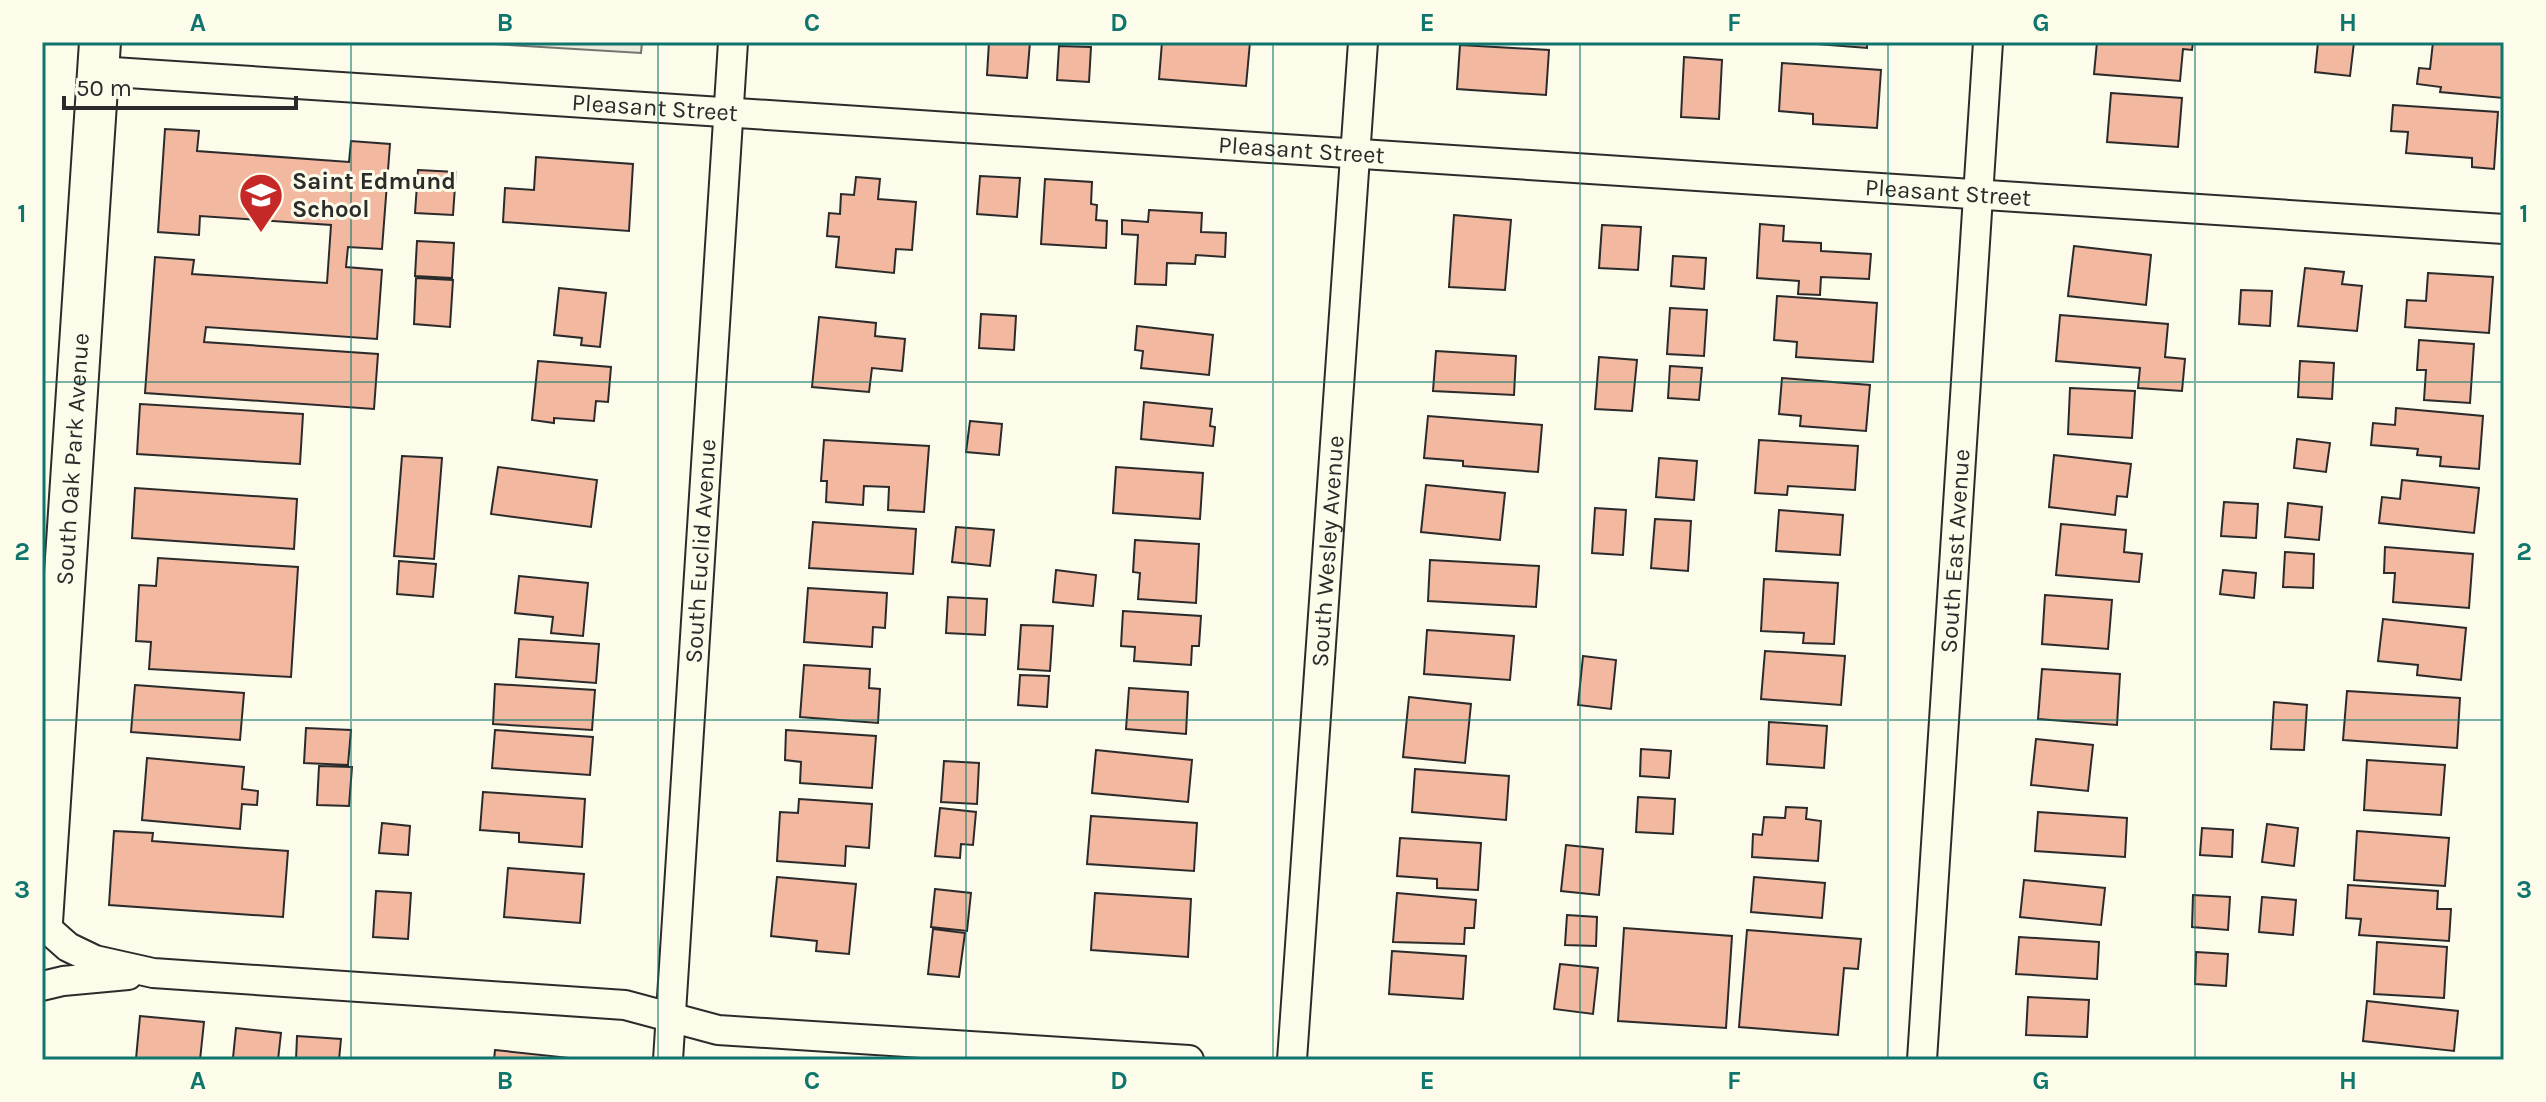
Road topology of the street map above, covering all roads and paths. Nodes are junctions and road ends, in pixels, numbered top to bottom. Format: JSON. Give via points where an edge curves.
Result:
{"nodes":[{"id":1,"x":733,"y":42,"type":"edge"},
{"id":2,"x":1363,"y":42,"type":"edge"},
{"id":3,"x":1988,"y":42,"type":"edge"},
{"id":4,"x":99,"y":56,"type":"edge"},
{"id":5,"x":728,"y":113,"type":"junction"},
{"id":6,"x":1355,"y":153,"type":"junction"},
{"id":7,"x":1978,"y":194,"type":"junction"},
{"id":8,"x":2504,"y":229,"type":"edge"},
{"id":9,"x":44,"y":856,"type":"edge"},
{"id":10,"x":42,"y":923,"type":"edge"},
{"id":11,"x":153,"y":973,"type":"junction"},
{"id":12,"x":42,"y":986,"type":"edge"},
{"id":13,"x":670,"y":1019,"type":"junction"},
{"id":14,"x":668,"y":1060,"type":"edge"},
{"id":15,"x":1189,"y":1060,"type":"edge"},
{"id":16,"x":1292,"y":1060,"type":"edge"},
{"id":17,"x":1922,"y":1060,"type":"edge"}],
"edges":[{"from":1,"to":5,"type":"street","name":"South Euclid Avenue"},
{"from":2,"to":6,"type":"street","name":"South Wesley Avenue"},
{"from":3,"to":7,"type":"street","name":"South East Avenue"},
{"from":4,"to":5,"type":"street","name":"Pleasant Street"},
{"from":4,"to":9,"type":"street","name":"South Oak Park Avenue"},
{"from":5,"to":6,"type":"street","name":"Pleasant Street"},
{"from":5,"to":13,"type":"street","name":"South Euclid Avenue"},
{"from":6,"to":7,"type":"street","name":"Pleasant Street"},
{"from":6,"to":16,"type":"street","name":"South Wesley Avenue"},
{"from":7,"to":8,"type":"street","name":"Pleasant Street"},
{"from":7,"to":17,"type":"street","name":"South East Avenue"},
{"from":9,"to":10,"type":"street","name":"South Oak Park Avenue"},
{"from":10,"to":11,"type":"street","via":[[68,947],[95,960]]},
{"from":11,"to":12,"type":"street"},
{"from":11,"to":13,"type":"street","via":[[618,1004]]},
{"from":13,"to":14,"type":"street","name":"South Euclid Avenue"},
{"from":13,"to":15,"type":"street","via":[[718,1030]]}]}
